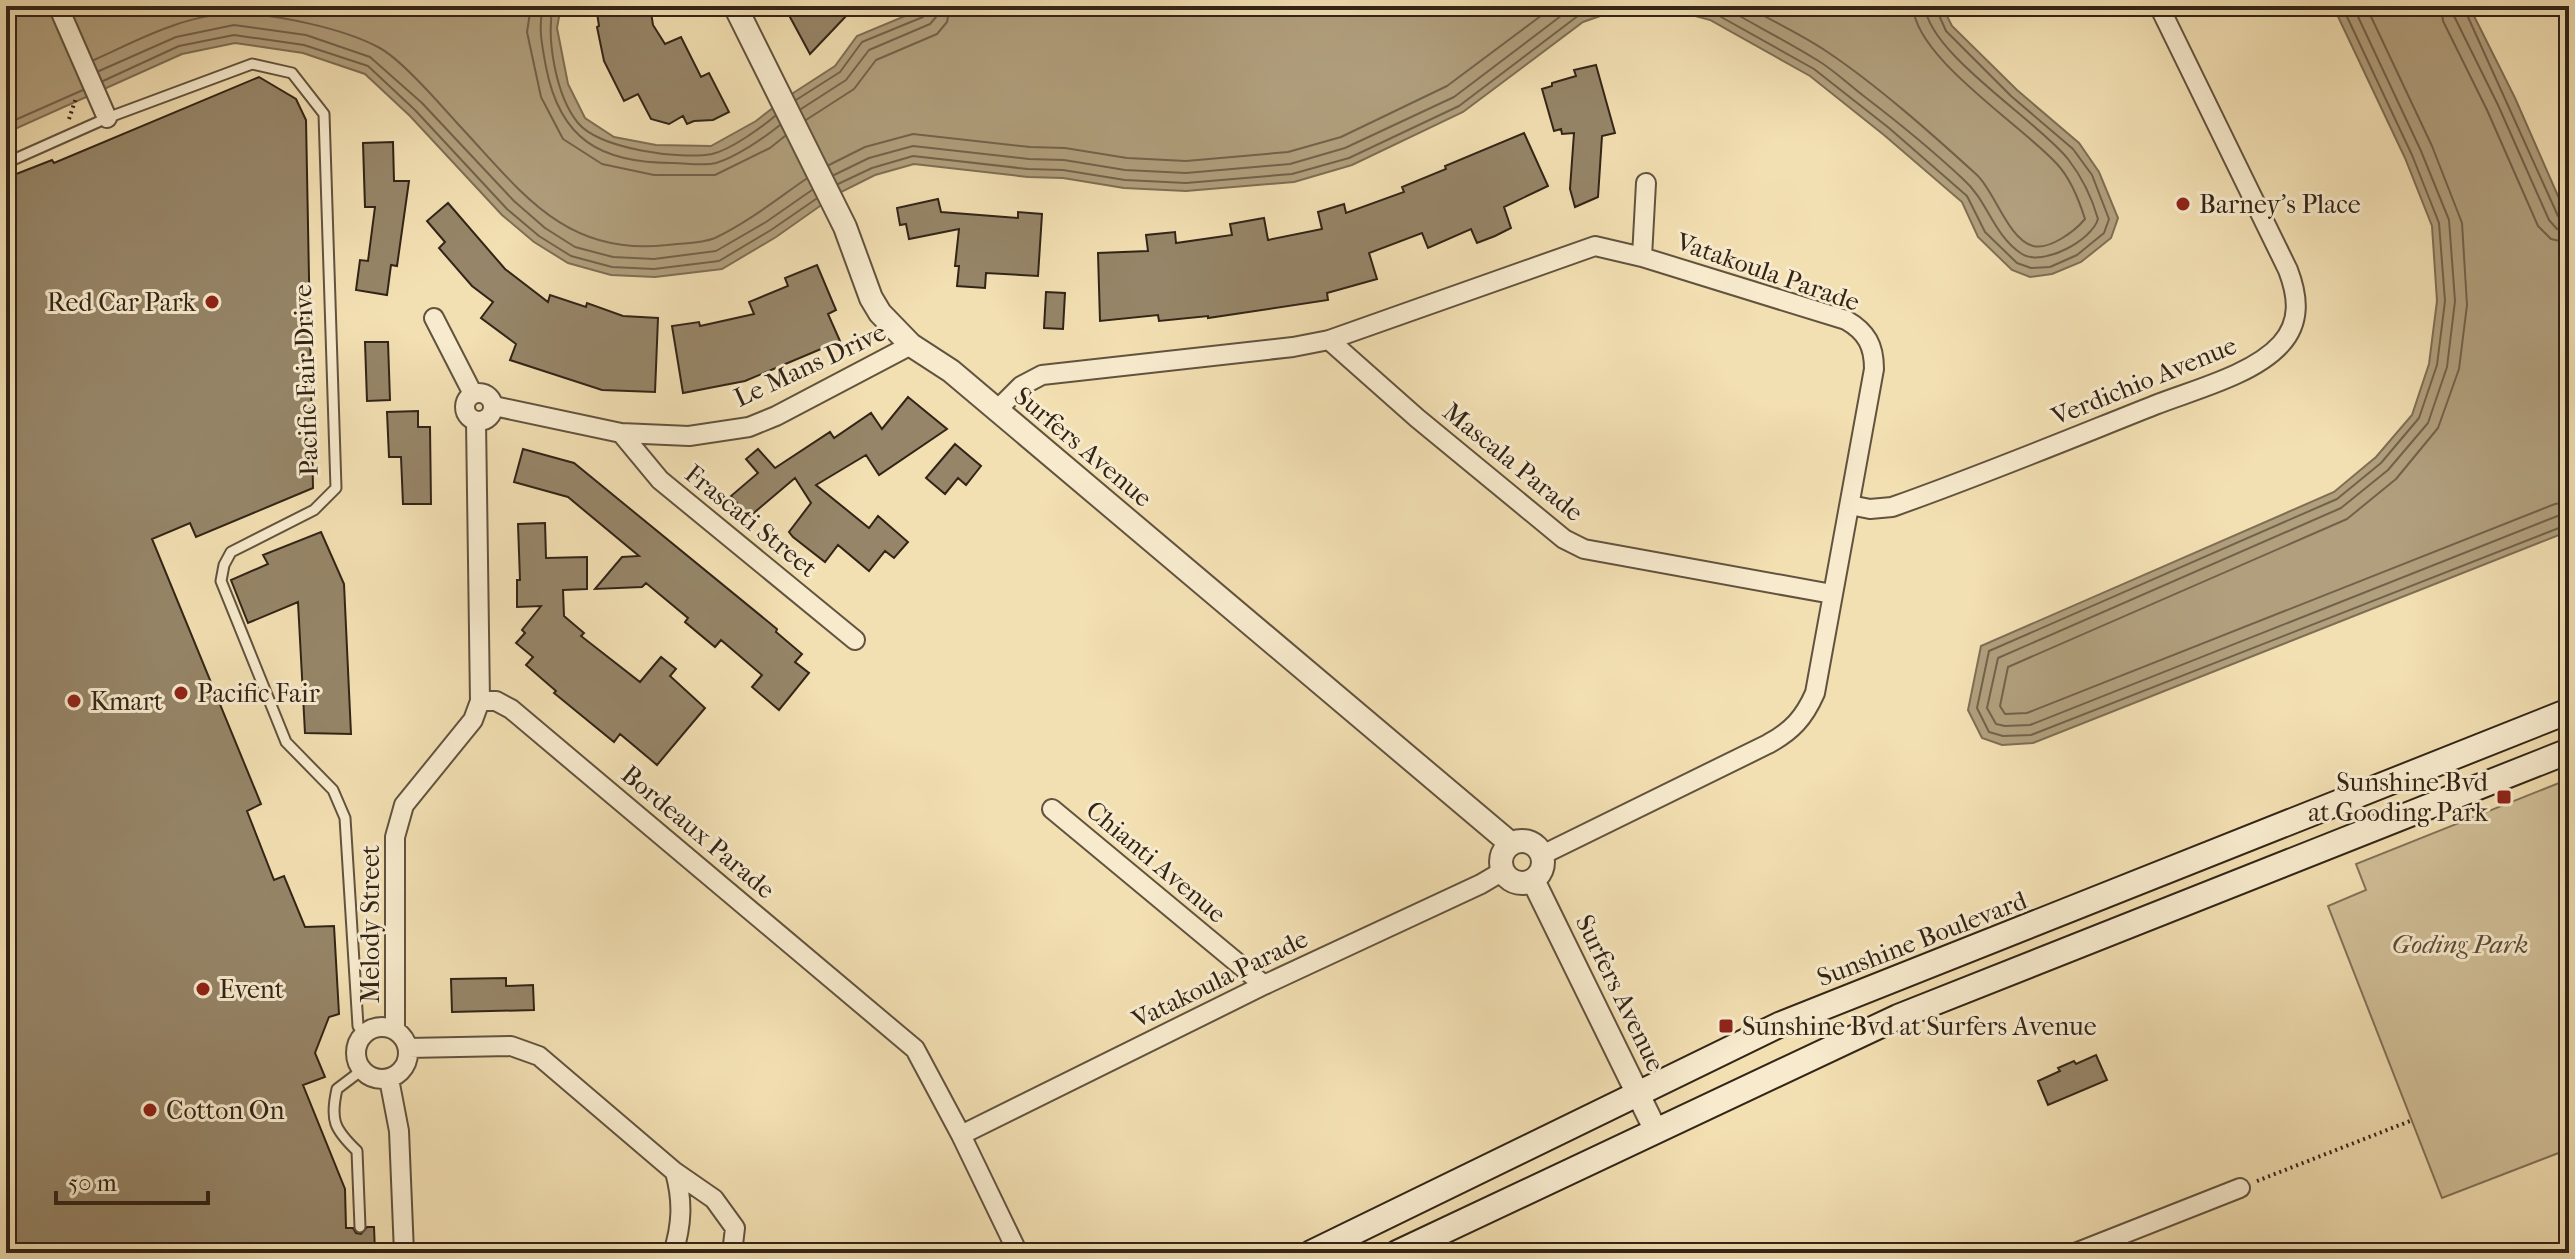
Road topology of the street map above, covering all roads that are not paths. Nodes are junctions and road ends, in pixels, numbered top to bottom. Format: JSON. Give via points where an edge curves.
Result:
{"nodes":[{"id":1,"x":58,"y":6,"type":"edge"},
{"id":2,"x":735,"y":6,"type":"edge"},
{"id":3,"x":2159,"y":6,"type":"edge"},
{"id":4,"x":107,"y":118,"type":"junction"},
{"id":5,"x":6,"y":163,"type":"edge"},
{"id":6,"x":1646,"y":183,"type":"dead end"},
{"id":7,"x":1642,"y":257,"type":"junction"},
{"id":8,"x":434,"y":318,"type":"dead end"},
{"id":9,"x":1329,"y":340,"type":"junction"},
{"id":10,"x":911,"y":345,"type":"junction"},
{"id":11,"x":473,"y":394,"type":"junction"},
{"id":12,"x":494,"y":406,"type":"junction"},
{"id":13,"x":996,"y":411,"type":"junction"},
{"id":14,"x":476,"y":421,"type":"junction"},
{"id":15,"x":621,"y":433,"type":"junction"},
{"id":16,"x":1850,"y":505,"type":"junction"},
{"id":17,"x":1832,"y":594,"type":"junction"},
{"id":18,"x":855,"y":640,"type":"dead end"},
{"id":19,"x":480,"y":701,"type":"junction"},
{"id":20,"x":2569,"y":711,"type":"edge"},
{"id":21,"x":2569,"y":751,"type":"edge"},
{"id":22,"x":1052,"y":809,"type":"dead end"},
{"id":23,"x":1510,"y":843,"type":"junction"},
{"id":24,"x":1542,"y":855,"type":"junction"},
{"id":25,"x":1503,"y":871,"type":"junction"},
{"id":26,"x":1533,"y":880,"type":"junction"},
{"id":27,"x":1264,"y":985,"type":"junction"},
{"id":28,"x":395,"y":1030,"type":"junction"},
{"id":29,"x":364,"y":1033,"type":"junction"},
{"id":30,"x":408,"y":1048,"type":"junction"},
{"id":31,"x":362,"y":1070,"type":"junction"},
{"id":32,"x":389,"y":1079,"type":"junction"},
{"id":33,"x":1637,"y":1092,"type":"junction"},
{"id":34,"x":1656,"y":1131,"type":"junction"},
{"id":35,"x":961,"y":1135,"type":"junction"},
{"id":36,"x":675,"y":1172,"type":"junction"},
{"id":37,"x":2240,"y":1188,"type":"road end"},
{"id":38,"x":360,"y":1227,"type":"dead end"},
{"id":39,"x":1348,"y":1245,"type":"edge"},
{"id":40,"x":404,"y":1253,"type":"edge"},
{"id":41,"x":673,"y":1253,"type":"edge"},
{"id":42,"x":732,"y":1253,"type":"edge"},
{"id":43,"x":1018,"y":1253,"type":"edge"},
{"id":44,"x":1311,"y":1253,"type":"edge"},
{"id":45,"x":1397,"y":1253,"type":"edge"},
{"id":46,"x":2075,"y":1253,"type":"edge"}],
"edges":[{"from":1,"to":4,"type":"street"},
{"from":2,"to":10,"type":"street","name":"Surfers Avenue","via":[[845,227],[871,298]]},
{"from":3,"to":16,"type":"street","name":"Verdichio Avenue","via":[[2288,270],[2297,309],[2292,329],[2267,357],[2188,392],[1892,507]]},
{"from":4,"to":5,"type":"lane","name":"Pacific Fair Drive"},
{"from":4,"to":29,"type":"lane","name":"Pacific Fair Drive","via":[[252,64],[292,73],[324,114],[336,488],[314,510],[231,552],[221,581],[286,742],[333,790],[345,818],[358,1026]]},
{"from":6,"to":7,"type":"street"},
{"from":7,"to":9,"type":"street","name":"Vatakoula Parade","via":[[1595,246]]},
{"from":7,"to":16,"type":"street","name":"Vatakoula Parade","via":[[1860,328],[1874,351],[1874,369]]},
{"from":8,"to":11,"type":"street"},
{"from":9,"to":13,"type":"street","name":"Vatakoula Parade","via":[[1042,375],[1021,386]]},
{"from":9,"to":17,"type":"street","name":"Mascala Parade","via":[[1564,539],[1584,549]]},
{"from":10,"to":13,"type":"street","name":"Surfers Avenue"},
{"from":10,"to":15,"type":"street","name":"Le Mans Drive","via":[[749,427],[689,436]]},
{"from":11,"to":12,"type":"street","via":[[486,395]]},
{"from":11,"to":14,"type":"street","via":[[466,412]]},
{"from":12,"to":14,"type":"street","via":[[488,418]]},
{"from":12,"to":15,"type":"street","name":"Le Mans Drive"},
{"from":13,"to":23,"type":"street","name":"Surfers Avenue"},
{"from":14,"to":19,"type":"street"},
{"from":15,"to":18,"type":"street","name":"Frascati Street","via":[[660,480]]},
{"from":16,"to":17,"type":"street","name":"Vatakoula Parade"},
{"from":17,"to":24,"type":"street","name":"Vatakoula Parade","via":[[1815,693],[1789,733]]},
{"from":19,"to":28,"type":"street","name":"Melody Street","via":[[473,720],[404,805],[395,837]]},
{"from":19,"to":35,"type":"street","name":"Bordeaux Parade","via":[[511,709],[898,1033],[915,1049]]},
{"from":20,"to":33,"type":"main road","name":"Sunshine Boulevard","via":[[1779,1025]]},
{"from":21,"to":34,"type":"main road","via":[[1898,1017]]},
{"from":22,"to":27,"type":"street","name":"Chianti Avenue"},
{"from":23,"to":24,"type":"street","via":[[1525,840]]},
{"from":23,"to":25,"type":"street","via":[[1500,860]]},
{"from":24,"to":26,"type":"street","via":[[1542,870]]},
{"from":25,"to":26,"type":"street","via":[[1512,881]]},
{"from":25,"to":27,"type":"street","name":"Vatakoula Parade"},
{"from":26,"to":33,"type":"street","name":"Surfers Avenue"},
{"from":27,"to":35,"type":"street","name":"Vatakoula Parade"},
{"from":28,"to":29,"type":"street","via":[[379,1026]]},
{"from":28,"to":30,"type":"street"},
{"from":29,"to":31,"type":"street","via":[[356,1047]]},
{"from":30,"to":32,"type":"street","via":[[402,1070]]},
{"from":30,"to":36,"type":"street","via":[[511,1046],[539,1056]]},
{"from":31,"to":32,"type":"street","via":[[374,1079]]},
{"from":31,"to":38,"type":"lane","via":[[337,1089],[332,1111],[339,1133],[357,1151]]},
{"from":32,"to":40,"type":"street","via":[[399,1131]]},
{"from":33,"to":34,"type":"street","name":"Surfers Avenue"},
{"from":33,"to":39,"type":"main road","name":"Sunshine Boulevard"},
{"from":34,"to":45,"type":"main road"},
{"from":35,"to":43,"type":"street","name":"Bordeaux Parade"},
{"from":36,"to":41,"type":"street","via":[[681,1229]]},
{"from":36,"to":42,"type":"street","via":[[714,1199],[735,1228]]},
{"from":37,"to":46,"type":"street"},
{"from":39,"to":44,"type":"main road","name":"Sunshine Boulevard"}]}
